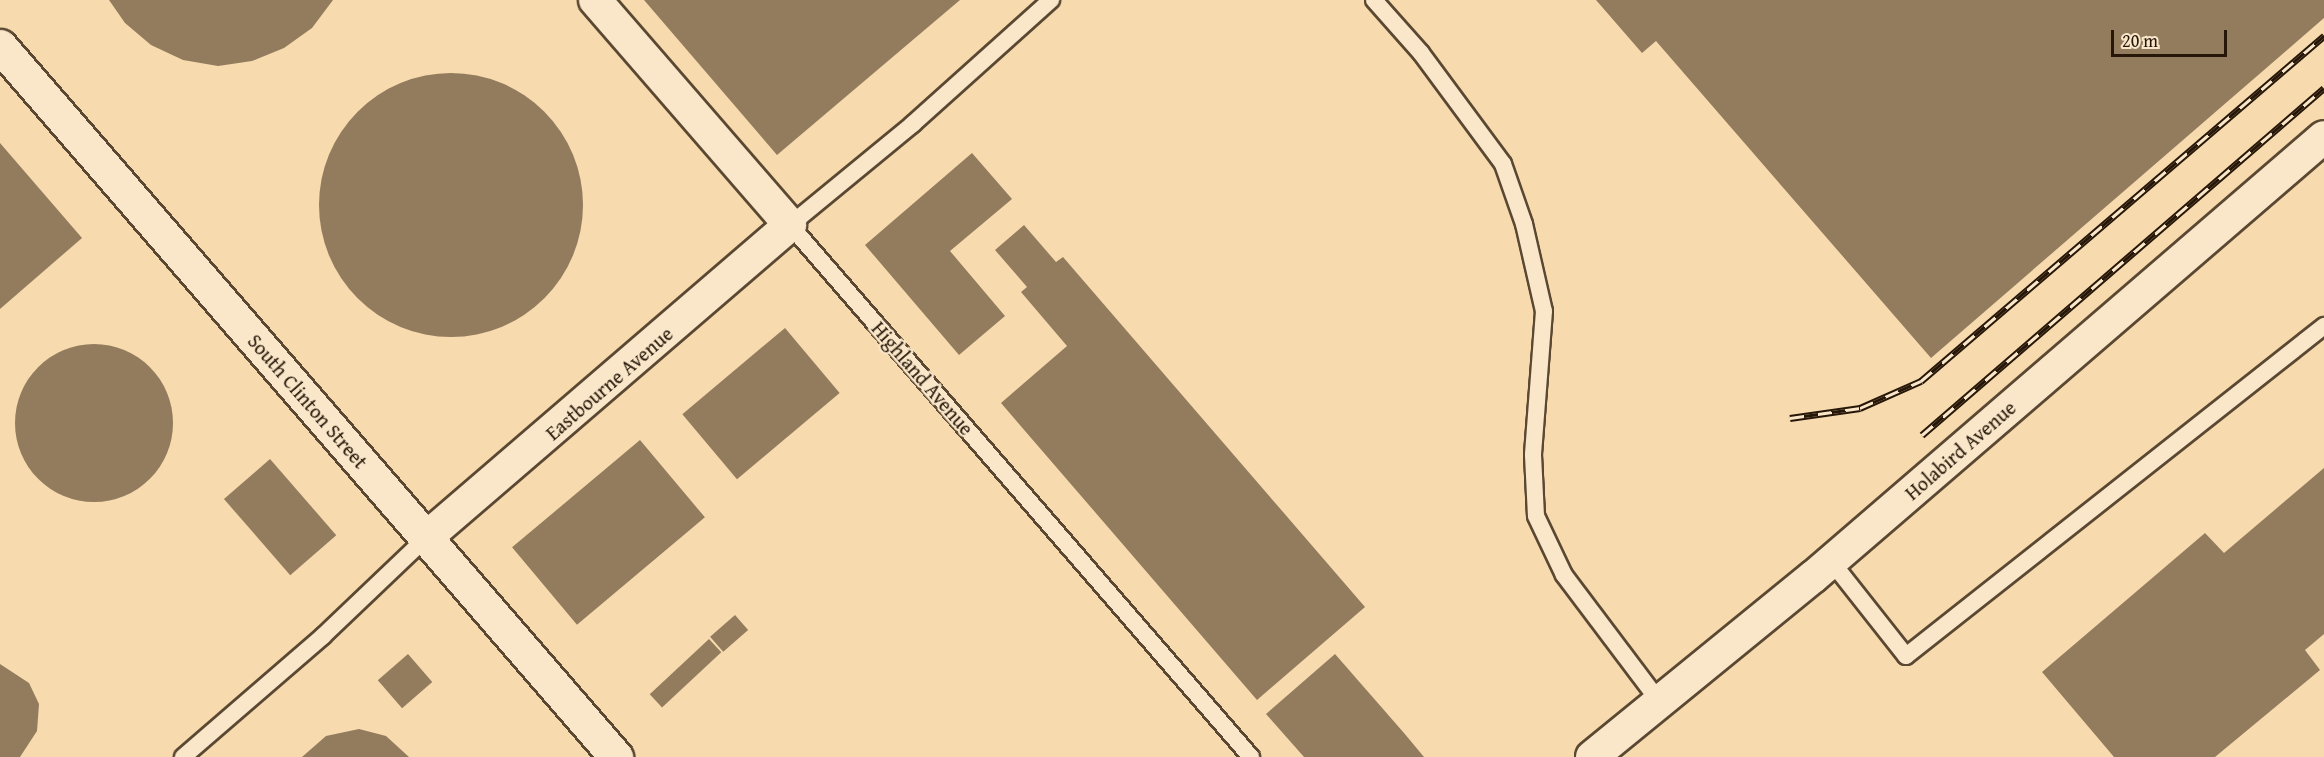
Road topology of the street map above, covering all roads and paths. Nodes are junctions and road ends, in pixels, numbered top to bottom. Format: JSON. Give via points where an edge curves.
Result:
{"nodes":[{"id":1,"x":595,"y":0,"type":"edge"},
{"id":2,"x":1051,"y":0,"type":"edge"},
{"id":3,"x":1374,"y":0,"type":"edge"},
{"id":4,"x":0,"y":45,"type":"edge"},
{"id":5,"x":2324,"y":137,"type":"edge"},
{"id":6,"x":790,"y":225,"type":"junction"},
{"id":7,"x":2324,"y":326,"type":"edge"},
{"id":8,"x":426,"y":538,"type":"junction"},
{"id":9,"x":1831,"y":561,"type":"junction"},
{"id":10,"x":1659,"y":701,"type":"junction"},
{"id":11,"x":183,"y":757,"type":"edge"},
{"id":12,"x":616,"y":757,"type":"edge"},
{"id":13,"x":1251,"y":757,"type":"edge"},
{"id":14,"x":1592,"y":757,"type":"edge"}],
"edges":[{"from":1,"to":6,"type":"street","name":"Highland Avenue"},
{"from":2,"to":6,"type":"lane","via":[[913,124]]},
{"from":3,"to":10,"type":"lane","via":[[1421,53],[1503,164],[1524,224],[1544,311],[1533,455],[1536,516],[1564,575]]},
{"from":4,"to":8,"type":"main road","name":"South Clinton Street"},
{"from":5,"to":9,"type":"street","name":"Holabird Avenue"},
{"from":6,"to":8,"type":"street","name":"Eastbourne Avenue"},
{"from":6,"to":13,"type":"lane","name":"Highland Avenue"},
{"from":7,"to":9,"type":"lane","via":[[1906,656]]},
{"from":8,"to":11,"type":"lane","via":[[322,636]]},
{"from":8,"to":12,"type":"main road","name":"South Clinton Street"},
{"from":9,"to":10,"type":"street","name":"Holabird Avenue"},
{"from":10,"to":14,"type":"street","name":"Holabird Avenue"}]}
